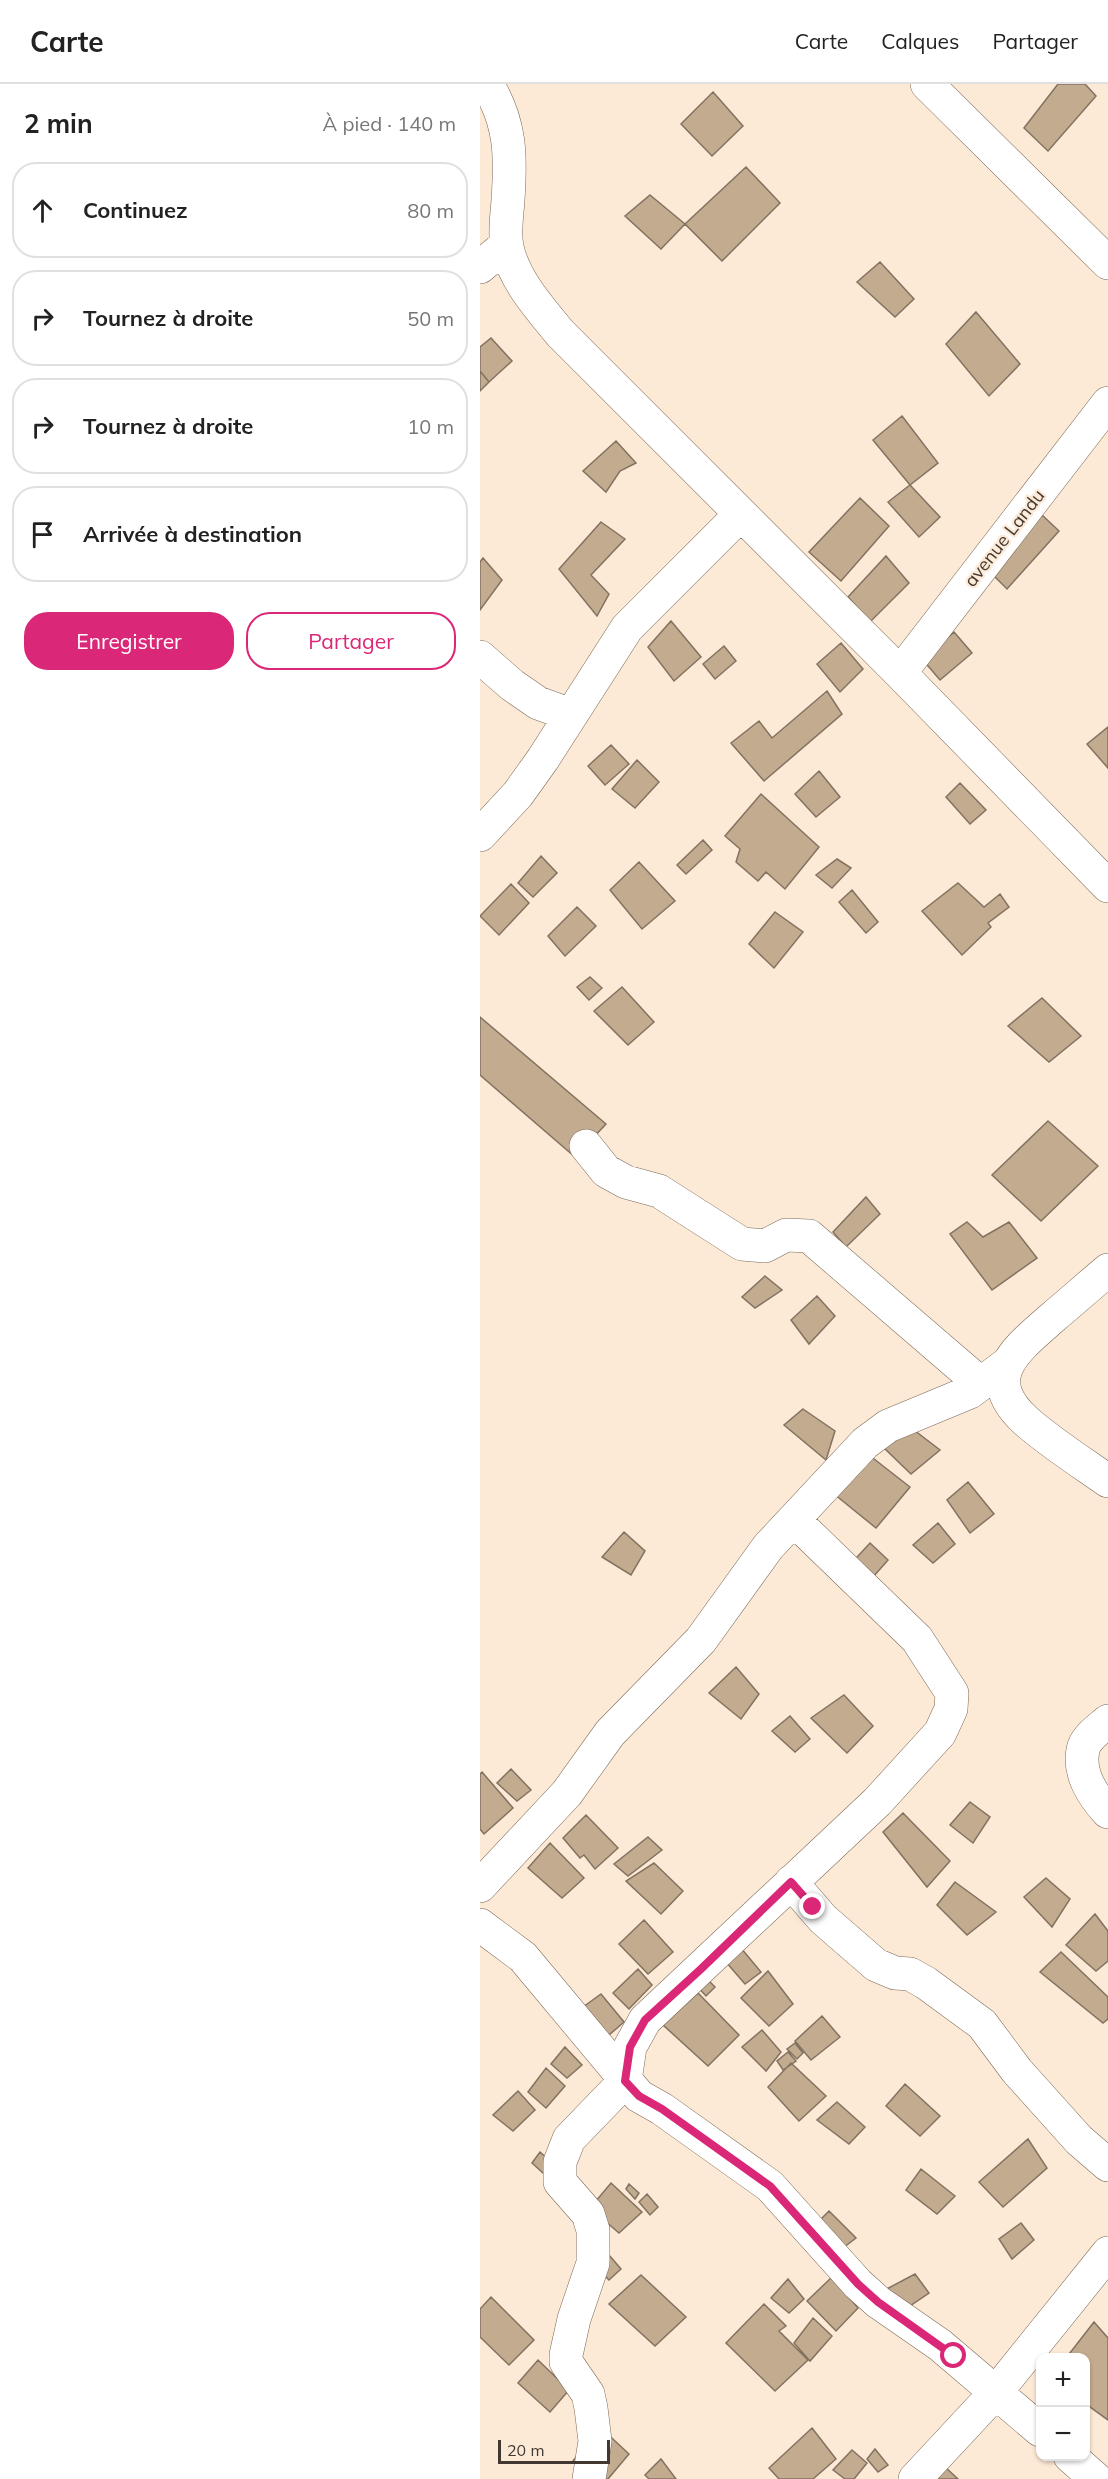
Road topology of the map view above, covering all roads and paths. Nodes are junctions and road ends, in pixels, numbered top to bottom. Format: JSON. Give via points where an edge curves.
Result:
{"nodes":[{"id":1,"x":487,"y":84,"type":"edge"},
{"id":2,"x":927,"y":84,"type":"edge"},
{"id":3,"x":506,"y":245,"type":"junction"},
{"id":4,"x":1108,"y":263,"type":"edge"},
{"id":5,"x":480,"y":267,"type":"edge"},
{"id":6,"x":1108,"y":403,"type":"edge"},
{"id":7,"x":741,"y":514,"type":"junction"},
{"id":8,"x":480,"y":657,"type":"edge"},
{"id":9,"x":900,"y":673,"type":"junction"},
{"id":10,"x":571,"y":715,"type":"junction"},
{"id":11,"x":480,"y":835,"type":"edge"},
{"id":12,"x":1108,"y":886,"type":"edge"},
{"id":13,"x":586,"y":1146,"type":"dead end"},
{"id":14,"x":1108,"y":1270,"type":"edge"},
{"id":15,"x":1007,"y":1364,"type":"junction"},
{"id":16,"x":981,"y":1384,"type":"junction"},
{"id":17,"x":1108,"y":1481,"type":"edge"},
{"id":18,"x":794,"y":1520,"type":"junction"},
{"id":19,"x":1108,"y":1721,"type":"edge"},
{"id":20,"x":1108,"y":1812,"type":"edge"},
{"id":21,"x":791,"y":1882,"type":"junction"},
{"id":22,"x":480,"y":1886,"type":"edge"},
{"id":23,"x":480,"y":1925,"type":"edge"},
{"id":24,"x":625,"y":2081,"type":"junction"},
{"id":25,"x":1108,"y":2165,"type":"edge"},
{"id":26,"x":1108,"y":2253,"type":"edge"},
{"id":27,"x":997,"y":2391,"type":"junction"},
{"id":28,"x":1036,"y":2426,"type":"edge"},
{"id":29,"x":1075,"y":2461,"type":"edge"},
{"id":30,"x":589,"y":2479,"type":"edge"},
{"id":31,"x":915,"y":2479,"type":"edge"},
{"id":32,"x":1096,"y":2479,"type":"edge"}],
"edges":[{"from":1,"to":3,"type":"street","via":[[509,133]]},
{"from":2,"to":4,"type":"street"},
{"from":3,"to":5,"type":"street"},
{"from":3,"to":7,"type":"street","via":[[528,293],[560,333]]},
{"from":6,"to":9,"type":"street","name":"avenue Landu"},
{"from":7,"to":9,"type":"street"},
{"from":7,"to":10,"type":"street","via":[[627,628]]},
{"from":8,"to":10,"type":"street","via":[[538,703]]},
{"from":9,"to":12,"type":"street"},
{"from":10,"to":11,"type":"street","via":[[518,794]]},
{"from":13,"to":16,"type":"street","via":[[606,1171],[626,1182],[659,1191],[742,1244],[765,1246],[786,1235],[809,1236]]},
{"from":14,"to":15,"type":"street","via":[[1023,1343]]},
{"from":15,"to":16,"type":"street"},
{"from":15,"to":17,"type":"street","via":[[1005,1389],[1011,1404],[1026,1421]]},
{"from":16,"to":18,"type":"street","via":[[945,1404],[888,1426],[850,1458]]},
{"from":18,"to":21,"type":"street","via":[[917,1639],[952,1693],[951,1709],[940,1733],[922,1756]]},
{"from":18,"to":22,"type":"street","via":[[768,1547],[701,1640],[610,1733],[567,1793]]},
{"from":19,"to":20,"type":"street","via":[[1083,1749],[1088,1785]]},
{"from":21,"to":24,"type":"street","via":[[645,2020],[630,2047]]},
{"from":21,"to":25,"type":"street","via":[[823,1919],[876,1965],[927,1983],[982,2024],[1017,2071],[1078,2140]]},
{"from":23,"to":24,"type":"street","via":[[530,1965]]},
{"from":24,"to":27,"type":"street","via":[[639,2096],[770,2186],[858,2284]]},
{"from":24,"to":30,"type":"street","via":[[569,2139],[560,2162],[560,2182],[588,2214],[593,2230],[593,2263],[574,2319],[566,2362],[588,2394],[591,2408],[595,2441]]},
{"from":26,"to":27,"type":"street"},
{"from":27,"to":28,"type":"street"},
{"from":27,"to":31,"type":"street"},
{"from":29,"to":32,"type":"street"}]}
